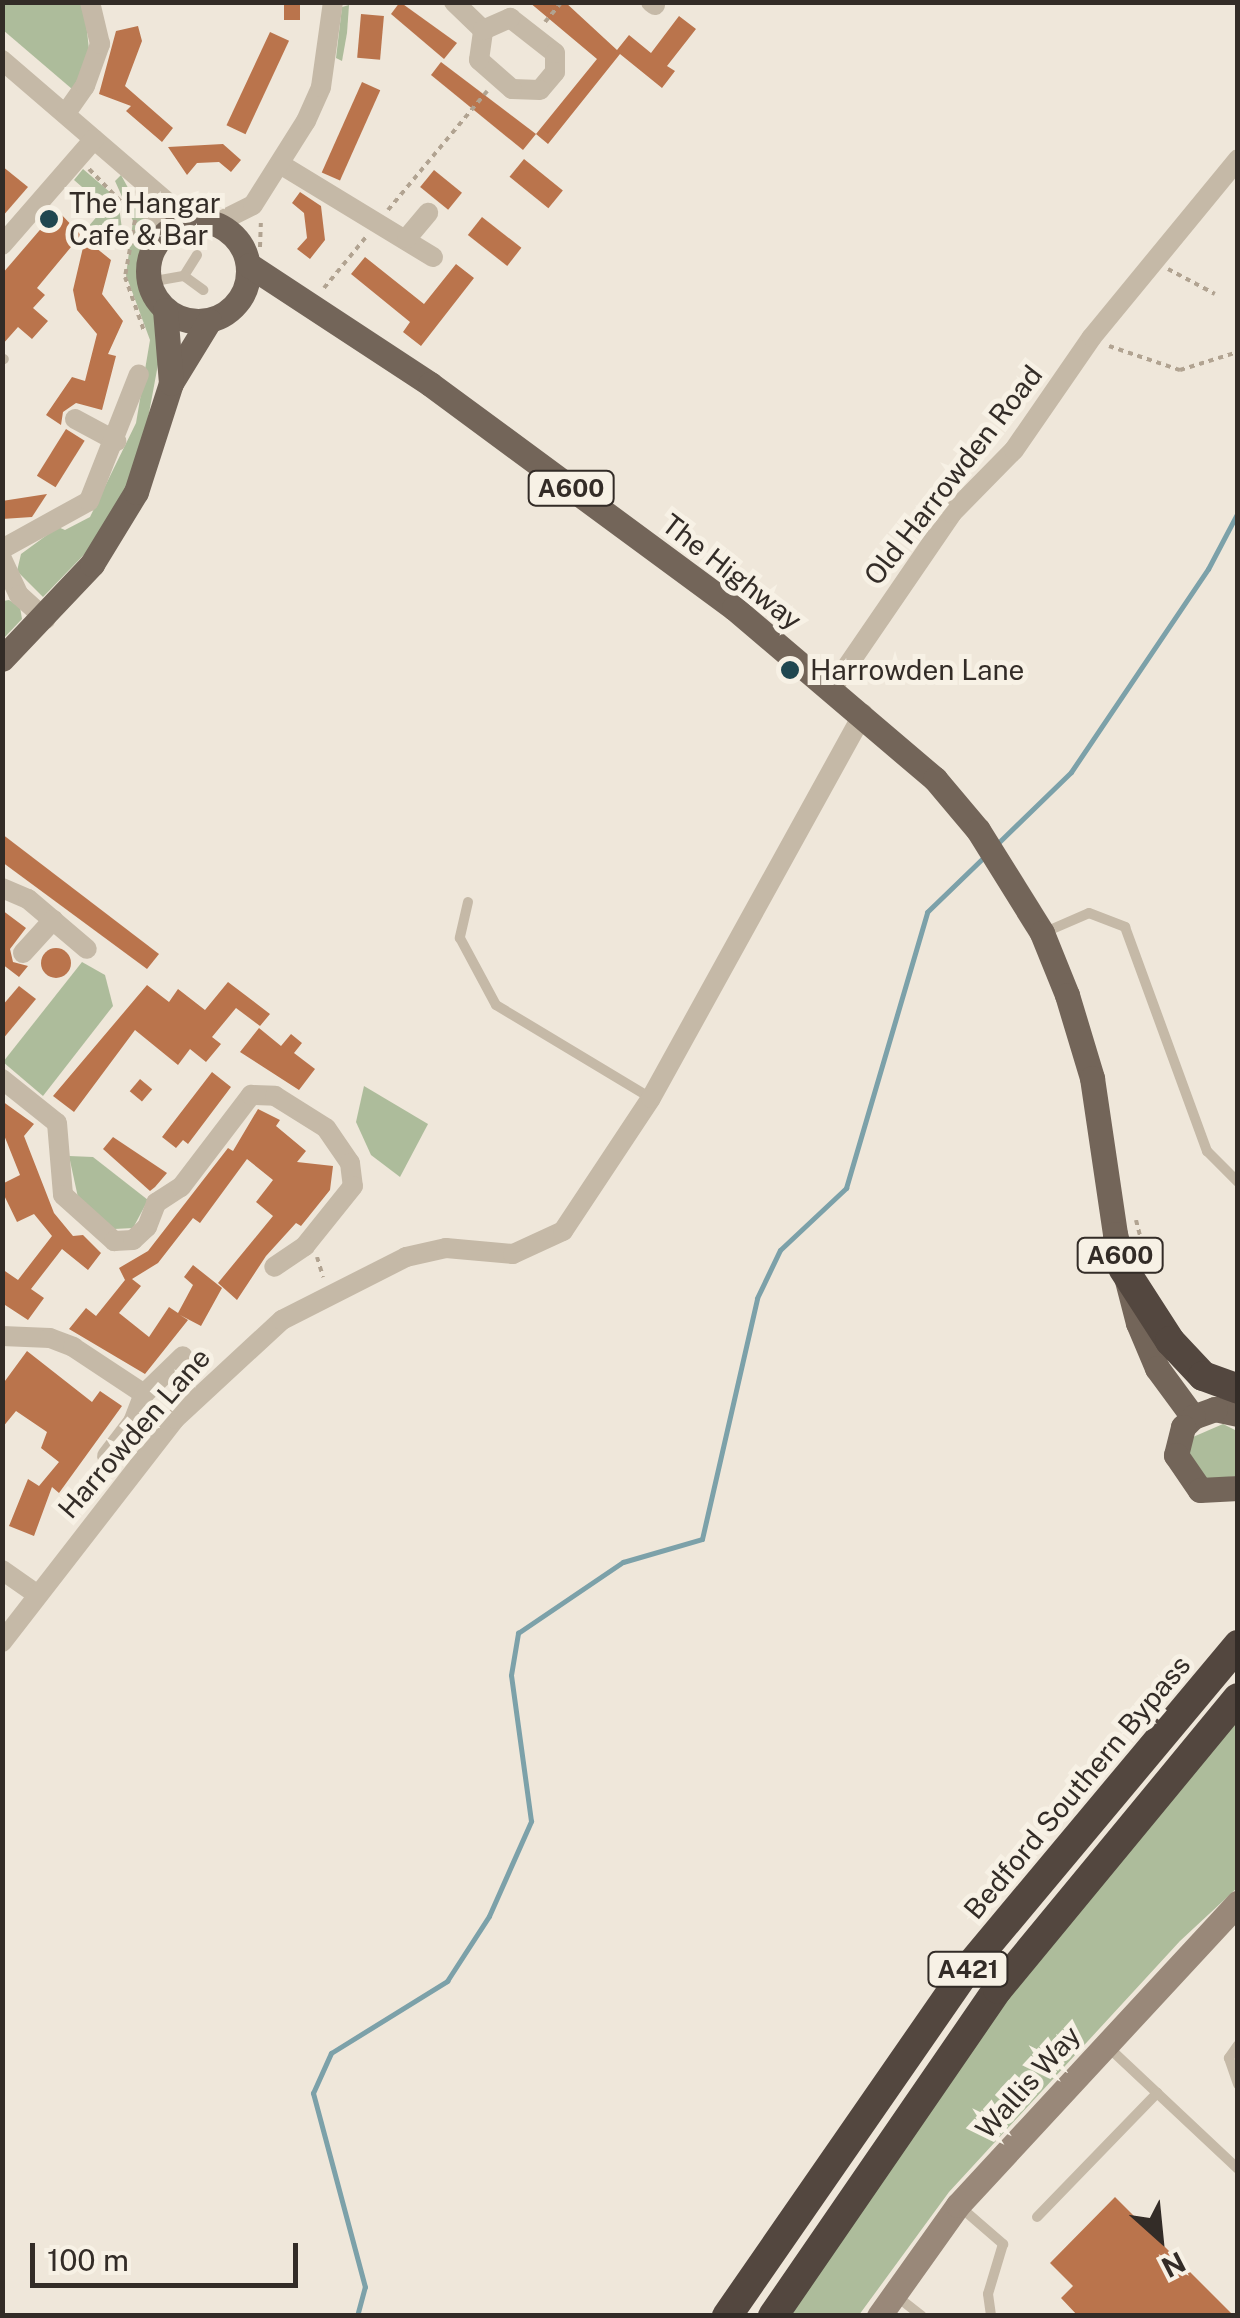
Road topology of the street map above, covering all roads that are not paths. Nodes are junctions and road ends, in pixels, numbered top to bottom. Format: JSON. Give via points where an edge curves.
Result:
{"nodes":[{"id":1,"x":90,"y":2,"type":"edge"},
{"id":2,"x":334,"y":2,"type":"edge"},
{"id":3,"x":454,"y":2,"type":"edge"},
{"id":4,"x":483,"y":30,"type":"junction"},
{"id":5,"x":2,"y":60,"type":"edge"},
{"id":6,"x":66,"y":113,"type":"junction"},
{"id":7,"x":94,"y":139,"type":"junction"},
{"id":8,"x":1238,"y":159,"type":"edge"},
{"id":9,"x":280,"y":164,"type":"junction"},
{"id":10,"x":144,"y":189,"type":"junction"},
{"id":11,"x":428,"y":213,"type":"dead end"},
{"id":12,"x":202,"y":223,"type":"junction"},
{"id":13,"x":161,"y":237,"type":"junction"},
{"id":14,"x":407,"y":238,"type":"junction"},
{"id":15,"x":2,"y":245,"type":"edge"},
{"id":16,"x":197,"y":255,"type":"dead end"},
{"id":17,"x":432,"y":257,"type":"dead end"},
{"id":18,"x":258,"y":262,"type":"junction"},
{"id":19,"x":184,"y":276,"type":"junction"},
{"id":20,"x":148,"y":282,"type":"junction"},
{"id":21,"x":203,"y":290,"type":"dead end"},
{"id":22,"x":307,"y":300,"type":"junction"},
{"id":23,"x":240,"y":301,"type":"junction"},
{"id":24,"x":165,"y":310,"type":"junction"},
{"id":25,"x":209,"y":321,"type":"junction"},
{"id":26,"x":139,"y":374,"type":"road end"},
{"id":27,"x":171,"y":383,"type":"junction"},
{"id":28,"x":76,"y":419,"type":"dead end"},
{"id":29,"x":116,"y":441,"type":"junction"},
{"id":30,"x":2,"y":549,"type":"edge"},
{"id":31,"x":2,"y":559,"type":"edge"},
{"id":32,"x":7,"y":588,"type":"edge"},
{"id":33,"x":46,"y":619,"type":"junction"},
{"id":34,"x":2,"y":659,"type":"edge"},
{"id":35,"x":831,"y":690,"type":"junction"},
{"id":36,"x":862,"y":714,"type":"junction"},
{"id":37,"x":2,"y":888,"type":"edge"},
{"id":38,"x":468,"y":902,"type":"dead end"},
{"id":39,"x":53,"y":920,"type":"junction"},
{"id":40,"x":1042,"y":933,"type":"junction"},
{"id":41,"x":87,"y":949,"type":"dead end"},
{"id":42,"x":23,"y":954,"type":"dead end"},
{"id":43,"x":2,"y":1078,"type":"edge"},
{"id":44,"x":651,"y":1098,"type":"junction"},
{"id":45,"x":1238,"y":1182,"type":"edge"},
{"id":46,"x":274,"y":1267,"type":"dead end"},
{"id":47,"x":1122,"y":1268,"type":"junction"},
{"id":48,"x":2,"y":1336,"type":"edge"},
{"id":49,"x":183,"y":1356,"type":"dead end"},
{"id":50,"x":1238,"y":1390,"type":"edge"},
{"id":51,"x":144,"y":1394,"type":"junction"},
{"id":52,"x":1238,"y":1414,"type":"edge"},
{"id":53,"x":1193,"y":1417,"type":"junction"},
{"id":54,"x":107,"y":1456,"type":"dead end"},
{"id":55,"x":1238,"y":1488,"type":"edge"},
{"id":56,"x":2,"y":1570,"type":"edge"},
{"id":57,"x":36,"y":1593,"type":"junction"},
{"id":58,"x":2,"y":1642,"type":"edge"},
{"id":59,"x":1238,"y":1645,"type":"edge"},
{"id":60,"x":1238,"y":1698,"type":"edge"},
{"id":61,"x":1238,"y":1903,"type":"edge"},
{"id":62,"x":1104,"y":2043,"type":"junction"},
{"id":63,"x":1238,"y":2045,"type":"edge"},
{"id":64,"x":1238,"y":2084,"type":"edge"},
{"id":65,"x":1157,"y":2093,"type":"junction"},
{"id":66,"x":1238,"y":2170,"type":"edge"},
{"id":67,"x":958,"y":2205,"type":"junction"},
{"id":68,"x":1037,"y":2217,"type":"dead end"},
{"id":69,"x":894,"y":2294,"type":"junction"},
{"id":70,"x":727,"y":2316,"type":"edge"},
{"id":71,"x":774,"y":2316,"type":"edge"},
{"id":72,"x":879,"y":2316,"type":"edge"},
{"id":73,"x":922,"y":2316,"type":"edge"},
{"id":74,"x":991,"y":2316,"type":"edge"}],
"edges":[{"from":1,"to":6,"type":"street","via":[[100,44],[86,86]]},
{"from":2,"to":9,"type":"street","via":[[321,88]]},
{"from":3,"to":4,"type":"street"},
{"from":4,"to":4,"type":"street","via":[[479,60],[496,79],[530,92],[552,79],[554,53],[536,33],[510,18]]},
{"from":5,"to":6,"type":"street"},
{"from":6,"to":7,"type":"street"},
{"from":7,"to":10,"type":"street"},
{"from":7,"to":15,"type":"street"},
{"from":8,"to":35,"type":"street","name":"Old Harrowden Road","via":[[1092,337],[1014,450],[987,471],[909,571]]},
{"from":9,"to":12,"type":"street","via":[[253,204]]},
{"from":9,"to":14,"type":"street"},
{"from":10,"to":12,"type":"street"},
{"from":10,"to":13,"type":"street"},
{"from":11,"to":14,"type":"street"},
{"from":12,"to":13,"type":"main road"},
{"from":12,"to":18,"type":"main road","via":[[239,240]]},
{"from":13,"to":20,"type":"main road","via":[[152,250]]},
{"from":14,"to":17,"type":"street"},
{"from":16,"to":19,"type":"lane"},
{"from":18,"to":22,"type":"main road","name":"The Highway","number":"A600"},
{"from":18,"to":23,"type":"main road"},
{"from":19,"to":20,"type":"lane"},
{"from":19,"to":21,"type":"lane"},
{"from":20,"to":24,"type":"main road"},
{"from":22,"to":23,"type":"main road"},
{"from":22,"to":35,"type":"main road","name":"The Highway","number":"A600","via":[[734,608]]},
{"from":23,"to":25,"type":"main road"},
{"from":24,"to":25,"type":"main road"},
{"from":24,"to":27,"type":"main road"},
{"from":25,"to":27,"type":"main road"},
{"from":26,"to":29,"type":"street"},
{"from":27,"to":33,"type":"main road","via":[[136,492],[92,564]]},
{"from":28,"to":29,"type":"street"},
{"from":29,"to":30,"type":"street","via":[[78,512]]},
{"from":31,"to":32,"type":"street"},
{"from":32,"to":33,"type":"street"},
{"from":33,"to":34,"type":"main road"},
{"from":35,"to":36,"type":"main road","name":"The Highway","number":"A600"},
{"from":36,"to":40,"type":"main road","name":"The Highway","number":"A600","via":[[935,779],[978,830]]},
{"from":36,"to":44,"type":"street","name":"Harrowden Lane"},
{"from":37,"to":39,"type":"street"},
{"from":38,"to":44,"type":"lane","via":[[460,938],[496,1005]]},
{"from":39,"to":41,"type":"street"},
{"from":39,"to":42,"type":"street"},
{"from":40,"to":45,"type":"lane","via":[[1089,913],[1124,927],[1206,1151]]},
{"from":40,"to":47,"type":"main road","name":"The Highway","number":"A600","via":[[1092,1078]]},
{"from":43,"to":46,"type":"street","via":[[57,1122],[62,1195],[114,1242],[133,1240],[147,1227],[156,1203],[181,1187],[251,1094],[275,1096],[326,1128],[350,1163],[353,1186],[311,1251]]},
{"from":44,"to":57,"type":"street","name":"Harrowden Lane","via":[[581,1210],[542,1244],[513,1254],[446,1248],[327,1292],[242,1352],[175,1419]]},
{"from":47,"to":50,"type":"highway","via":[[1170,1341],[1204,1376]]},
{"from":47,"to":53,"type":"main road","number":"A600","via":[[1158,1368]]},
{"from":48,"to":51,"type":"street","via":[[50,1338],[74,1347]]},
{"from":49,"to":51,"type":"street"},
{"from":51,"to":54,"type":"street"},
{"from":52,"to":53,"type":"main road","via":[[1215,1409]]},
{"from":53,"to":55,"type":"main road","via":[[1177,1441],[1180,1470],[1200,1490]]},
{"from":56,"to":57,"type":"street"},
{"from":57,"to":58,"type":"street","name":"Harrowden Lane"},
{"from":59,"to":70,"type":"highway","name":"Bedford Southern Bypass","number":"A421","via":[[968,1968]]},
{"from":60,"to":71,"type":"highway","number":"A421","via":[[998,1989]]},
{"from":61,"to":62,"type":"street","name":"Wallis Way"},
{"from":62,"to":65,"type":"lane"},
{"from":62,"to":67,"type":"street","name":"Wallis Way"},
{"from":63,"to":64,"type":"lane","via":[[1229,2058]]},
{"from":65,"to":66,"type":"lane"},
{"from":65,"to":68,"type":"lane"},
{"from":67,"to":69,"type":"street","name":"Wallis Way"},
{"from":67,"to":74,"type":"lane","via":[[1003,2244],[988,2294]]},
{"from":69,"to":72,"type":"street","name":"Wallis Way"},
{"from":69,"to":73,"type":"lane"}]}
